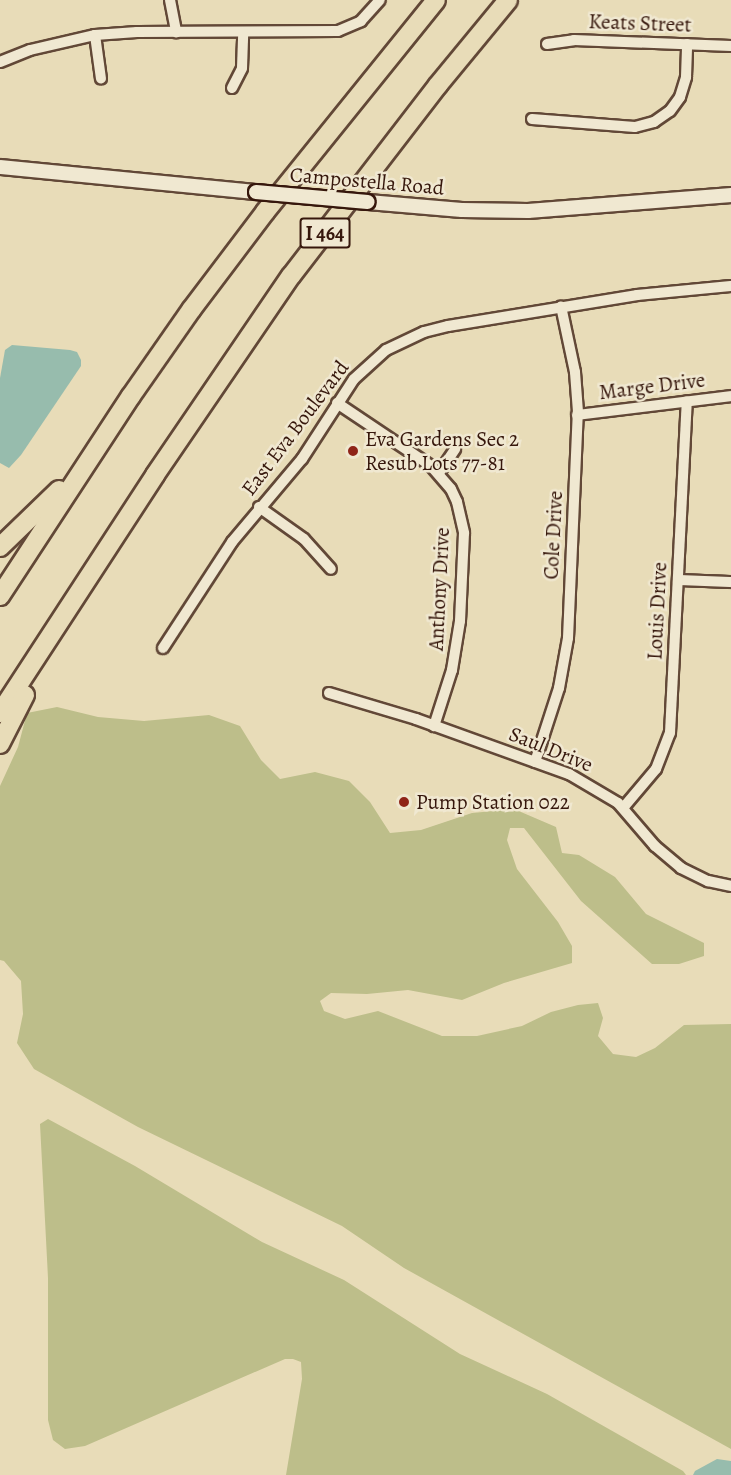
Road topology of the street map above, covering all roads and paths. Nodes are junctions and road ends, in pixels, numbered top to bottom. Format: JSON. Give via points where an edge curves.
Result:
{"nodes":[{"id":1,"x":170,"y":0,"type":"edge"},
{"id":2,"x":380,"y":0,"type":"edge"},
{"id":3,"x":436,"y":0,"type":"edge"},
{"id":4,"x":508,"y":0,"type":"edge"},
{"id":5,"x":176,"y":32,"type":"junction"},
{"id":6,"x":243,"y":33,"type":"junction"},
{"id":7,"x":95,"y":35,"type":"junction"},
{"id":8,"x":548,"y":44,"type":"dead end"},
{"id":9,"x":687,"y":44,"type":"junction"},
{"id":10,"x":731,"y":46,"type":"edge"},
{"id":11,"x":0,"y":62,"type":"edge"},
{"id":12,"x":101,"y":80,"type":"dead end"},
{"id":13,"x":232,"y":88,"type":"dead end"},
{"id":14,"x":532,"y":119,"type":"dead end"},
{"id":15,"x":0,"y":167,"type":"edge"},
{"id":16,"x":731,"y":195,"type":"edge"},
{"id":17,"x":731,"y":286,"type":"edge"},
{"id":18,"x":561,"y":306,"type":"junction"},
{"id":19,"x":731,"y":396,"type":"edge"},
{"id":20,"x":687,"y":401,"type":"junction"},
{"id":21,"x":337,"y":403,"type":"junction"},
{"id":22,"x":578,"y":415,"type":"junction"},
{"id":23,"x":455,"y":449,"type":"dead end"},
{"id":24,"x":92,"y":453,"type":"junction"},
{"id":25,"x":439,"y":473,"type":"junction"},
{"id":26,"x":155,"y":476,"type":"junction"},
{"id":27,"x":259,"y":507,"type":"junction"},
{"id":28,"x":0,"y":547,"type":"edge"},
{"id":29,"x":331,"y":569,"type":"dead end"},
{"id":30,"x":678,"y":580,"type":"junction"},
{"id":31,"x":731,"y":582,"type":"edge"},
{"id":32,"x":0,"y":596,"type":"edge"},
{"id":33,"x":163,"y":648,"type":"dead end"},
{"id":34,"x":329,"y":693,"type":"dead end"},
{"id":35,"x":0,"y":713,"type":"edge"},
{"id":36,"x":434,"y":726,"type":"junction"},
{"id":37,"x":0,"y":744,"type":"edge"},
{"id":38,"x":535,"y":762,"type":"junction"},
{"id":39,"x":623,"y":808,"type":"junction"},
{"id":40,"x":731,"y":886,"type":"edge"}],
"edges":[{"from":1,"to":5,"type":"street"},
{"from":2,"to":6,"type":"street","via":[[361,21],[338,31]]},
{"from":3,"to":24,"type":"highway","number":"I 464","via":[[185,318]]},
{"from":4,"to":26,"type":"highway","number":"I 464","via":[[291,276]]},
{"from":5,"to":6,"type":"street"},
{"from":5,"to":7,"type":"street"},
{"from":6,"to":13,"type":"street","via":[[242,68]]},
{"from":7,"to":11,"type":"street","via":[[30,50]]},
{"from":7,"to":12,"type":"street"},
{"from":8,"to":9,"type":"street","name":"Keats Street","via":[[574,40]]},
{"from":9,"to":10,"type":"street","name":"Keats Street"},
{"from":9,"to":14,"type":"street","via":[[686,77],[680,97],[670,111],[654,122],[635,127]]},
{"from":15,"to":16,"type":"main road","name":"Campostella Road","bridge":true,"via":[[462,210],[528,211]]},
{"from":17,"to":18,"type":"street","name":"East Eva Boulevard"},
{"from":18,"to":21,"type":"street","name":"East Eva Boulevard","via":[[437,328],[402,341],[368,365]]},
{"from":18,"to":22,"type":"street","name":"Cole Drive","via":[[575,372]]},
{"from":19,"to":20,"type":"street","name":"Marge Drive"},
{"from":20,"to":22,"type":"street","name":"Marge Drive"},
{"from":20,"to":30,"type":"street","name":"Louis Drive"},
{"from":21,"to":25,"type":"street","name":"Anthony Drive"},
{"from":21,"to":27,"type":"street","name":"East Eva Boulevard","via":[[302,459]]},
{"from":22,"to":38,"type":"street","name":"Cole Drive","via":[[568,638],[555,705]]},
{"from":23,"to":25,"type":"street"},
{"from":24,"to":28,"type":"highway","via":[[38,513]]},
{"from":24,"to":32,"type":"highway","number":"I 464"},
{"from":25,"to":36,"type":"street","name":"Anthony Drive","via":[[457,502],[464,532],[457,647]]},
{"from":26,"to":35,"type":"highway","number":"I 464"},
{"from":26,"to":37,"type":"highway","via":[[36,675]]},
{"from":27,"to":29,"type":"street","via":[[304,539]]},
{"from":27,"to":33,"type":"street","name":"East Eva Boulevard"},
{"from":30,"to":31,"type":"street"},
{"from":30,"to":39,"type":"street","name":"Louis Drive","via":[[670,733],[657,769]]},
{"from":34,"to":36,"type":"street","name":"Saul Drive"},
{"from":36,"to":38,"type":"street","name":"Saul Drive"},
{"from":38,"to":39,"type":"street","name":"Saul Drive","via":[[590,784]]},
{"from":39,"to":40,"type":"street","name":"Saul Drive","via":[[655,846],[681,868],[708,881]]}]}
